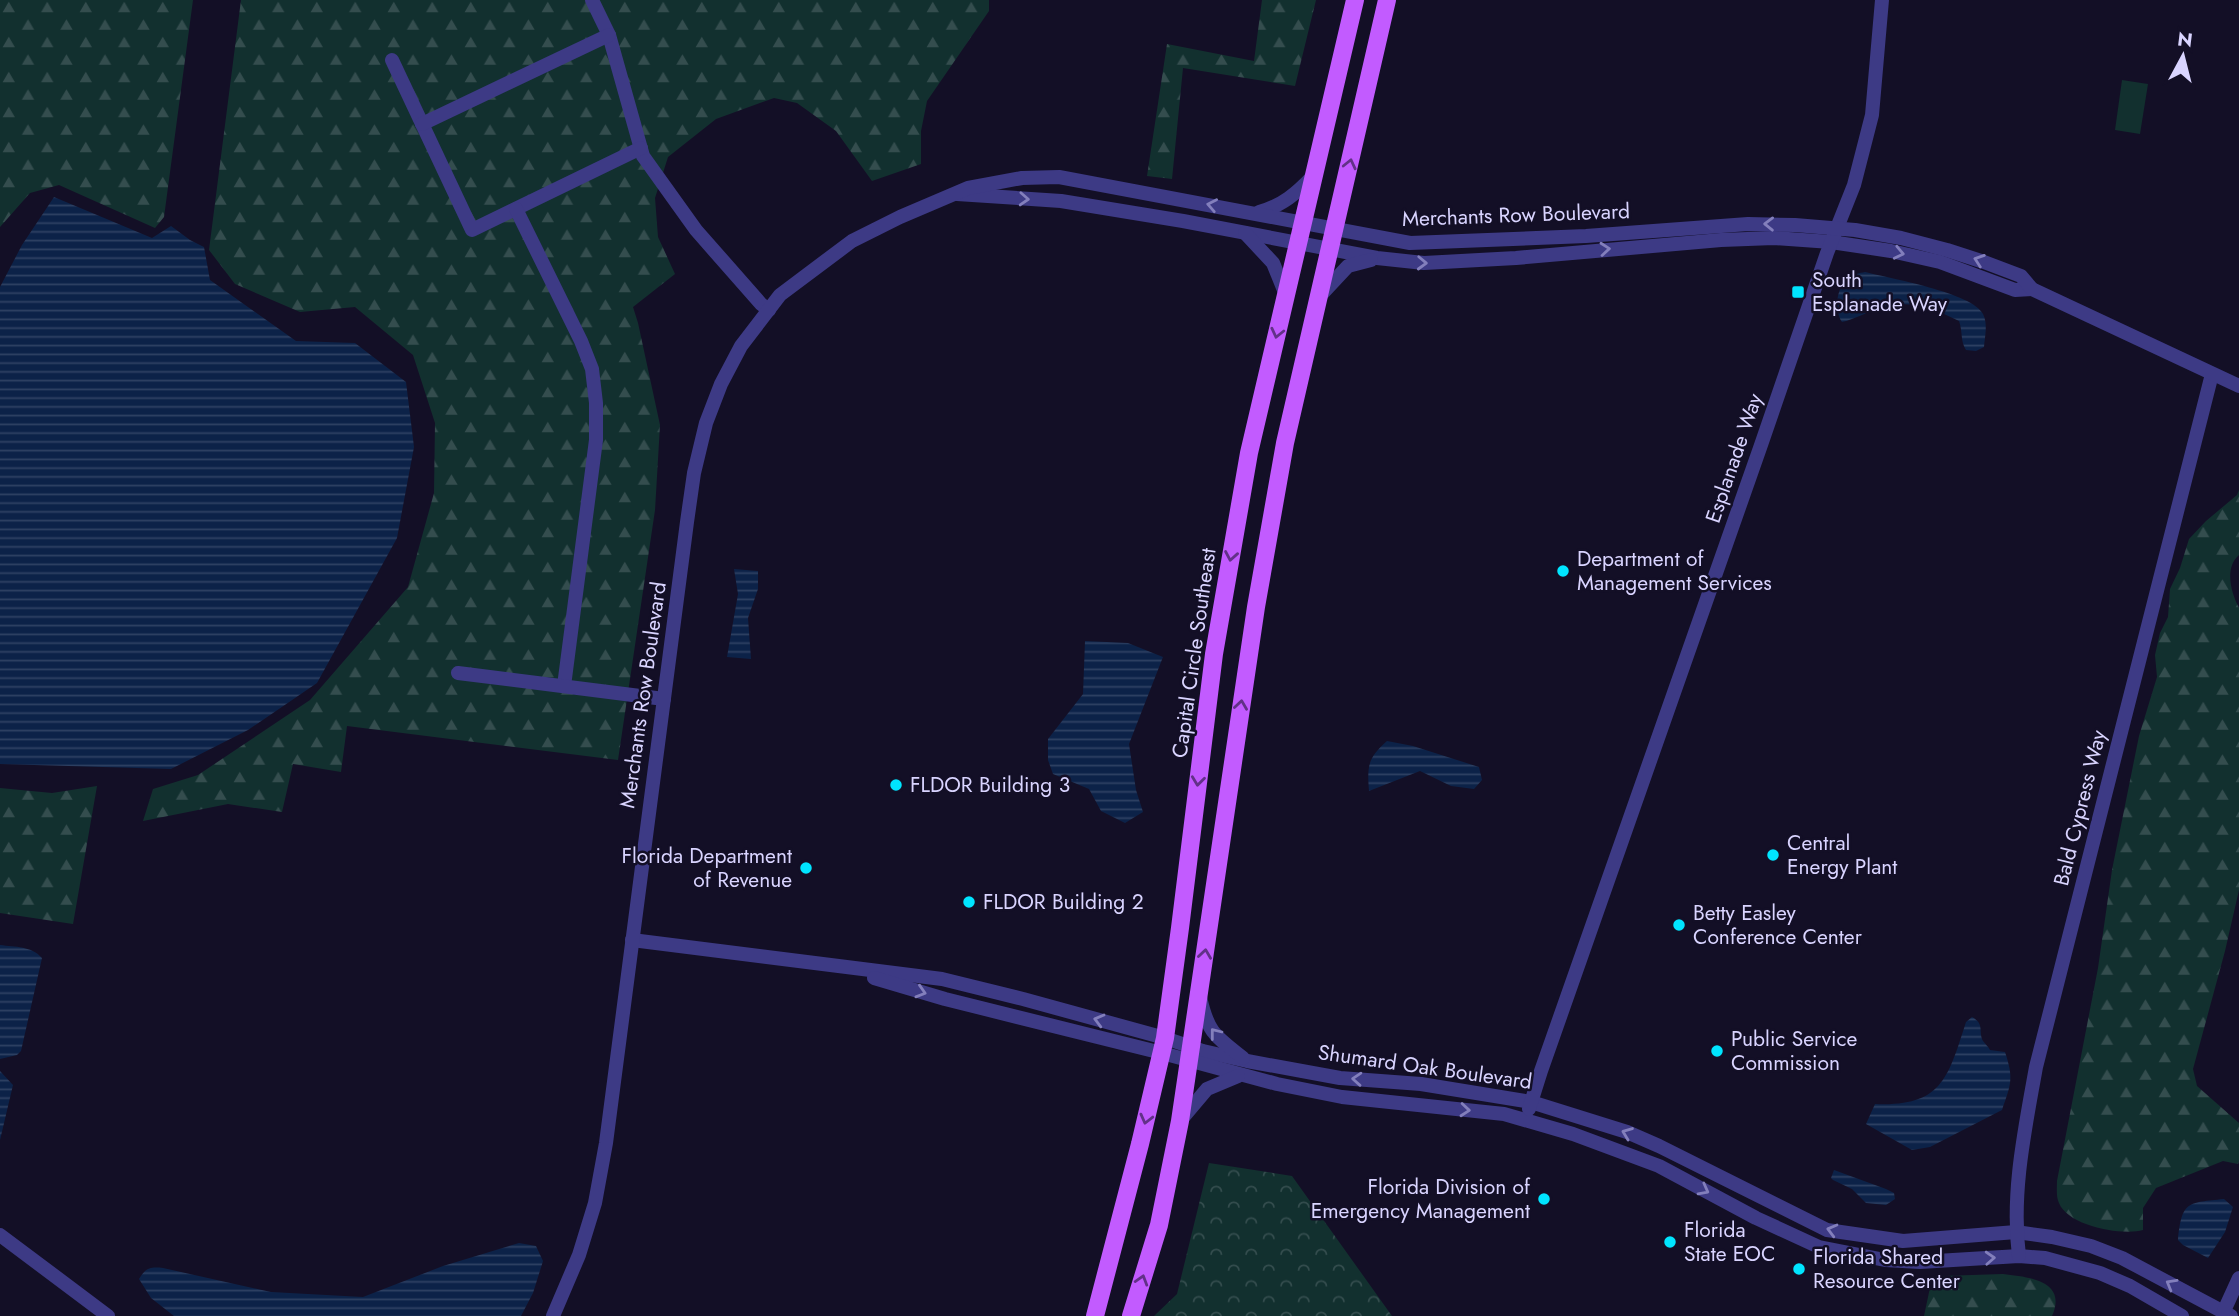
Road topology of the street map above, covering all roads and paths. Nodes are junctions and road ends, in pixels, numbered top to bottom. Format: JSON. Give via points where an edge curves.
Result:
{"nodes":[{"id":1,"x":592,"y":0,"type":"edge"},
{"id":2,"x":1355,"y":0,"type":"edge"},
{"id":3,"x":1387,"y":0,"type":"edge"},
{"id":4,"x":1882,"y":0,"type":"edge"},
{"id":5,"x":609,"y":35,"type":"junction"},
{"id":6,"x":391,"y":60,"type":"dead end"},
{"id":7,"x":422,"y":124,"type":"junction"},
{"id":8,"x":641,"y":148,"type":"junction"},
{"id":9,"x":1314,"y":175,"type":"junction"},
{"id":10,"x":956,"y":194,"type":"junction"},
{"id":11,"x":516,"y":209,"type":"junction"},
{"id":12,"x":1255,"y":213,"type":"junction"},
{"id":13,"x":1303,"y":223,"type":"junction"},
{"id":14,"x":1335,"y":230,"type":"junction"},
{"id":15,"x":1245,"y":233,"type":"junction"},
{"id":16,"x":1834,"y":235,"type":"junction"},
{"id":17,"x":1535,"y":239,"type":"junction"},
{"id":18,"x":1298,"y":243,"type":"junction"},
{"id":19,"x":1331,"y":249,"type":"junction"},
{"id":20,"x":1537,"y":256,"type":"junction"},
{"id":21,"x":1377,"y":258,"type":"junction"},
{"id":22,"x":1286,"y":295,"type":"junction"},
{"id":23,"x":1320,"y":296,"type":"junction"},
{"id":24,"x":769,"y":310,"type":"junction"},
{"id":25,"x":2212,"y":374,"type":"junction"},
{"id":26,"x":2239,"y":386,"type":"edge"},
{"id":27,"x":458,"y":673,"type":"dead end"},
{"id":28,"x":564,"y":686,"type":"junction"},
{"id":29,"x":664,"y":699,"type":"junction"},
{"id":30,"x":632,"y":940,"type":"junction"},
{"id":31,"x":1199,"y":993,"type":"junction"},
{"id":32,"x":1163,"y":1045,"type":"junction"},
{"id":33,"x":1189,"y":1053,"type":"junction"},
{"id":34,"x":1247,"y":1061,"type":"junction"},
{"id":35,"x":1240,"y":1076,"type":"junction"},
{"id":36,"x":1421,"y":1084,"type":"junction"},
{"id":37,"x":1531,"y":1102,"type":"junction"},
{"id":38,"x":1419,"y":1105,"type":"junction"},
{"id":39,"x":1181,"y":1121,"type":"junction"},
{"id":40,"x":1527,"y":1121,"type":"junction"},
{"id":41,"x":2016,"y":1232,"type":"junction"},
{"id":42,"x":0,"y":1235,"type":"edge"},
{"id":43,"x":2019,"y":1256,"type":"junction"},
{"id":44,"x":2239,"y":1278,"type":"edge"},
{"id":45,"x":2227,"y":1315,"type":"edge"},
{"id":46,"x":108,"y":1316,"type":"edge"},
{"id":47,"x":554,"y":1316,"type":"edge"},
{"id":48,"x":1096,"y":1316,"type":"edge"},
{"id":49,"x":1131,"y":1316,"type":"edge"},
{"id":50,"x":2182,"y":1316,"type":"edge"}],
"edges":[{"from":1,"to":5,"type":"street"},
{"from":2,"to":9,"type":"main road","name":"Capital Circle Southeast"},
{"from":14,"to":3,"type":"main road","one_way":true},
{"from":4,"to":16,"type":"street","name":"Esplanade Way","via":[[1872,115],[1854,185]]},
{"from":5,"to":7,"type":"street"},
{"from":5,"to":8,"type":"street"},
{"from":6,"to":7,"type":"street"},
{"from":7,"to":11,"type":"street","via":[[472,230]]},
{"from":8,"to":11,"type":"street"},
{"from":8,"to":24,"type":"street","via":[[696,230]]},
{"from":9,"to":12,"type":"street","via":[[1284,202]]},
{"from":9,"to":13,"type":"main road","name":"Capital Circle Southeast"},
{"from":12,"to":10,"type":"street","name":"Merchants Row Boulevard","one_way":true,"via":[[1059,177],[990,183]]},
{"from":10,"to":15,"type":"street","name":"Merchants Row Boulevard","one_way":true,"via":[[1060,201]]},
{"from":10,"to":24,"type":"street","name":"Merchants Row Boulevard","via":[[852,241],[780,295]]},
{"from":11,"to":28,"type":"street","via":[[581,341],[592,369],[596,403],[596,440]]},
{"from":12,"to":13,"type":"street","name":"Merchants Row Boulevard"},
{"from":13,"to":14,"type":"street","name":"Merchants Row Boulevard"},
{"from":13,"to":18,"type":"main road","name":"Capital Circle Southeast"},
{"from":14,"to":17,"type":"street","name":"Merchants Row Boulevard","via":[[1410,243]]},
{"from":14,"to":19,"type":"main road"},
{"from":15,"to":18,"type":"street","name":"Merchants Row Boulevard"},
{"from":15,"to":22,"type":"street","via":[[1273,263]]},
{"from":16,"to":17,"type":"street","name":"Merchants Row Boulevard","one_way":true,"via":[[1748,224]]},
{"from":20,"to":16,"type":"street","name":"Merchants Row Boulevard","one_way":true},
{"from":16,"to":25,"type":"street","name":"Merchants Row Boulevard","via":[[1890,236],[2021,276],[2032,289]]},
{"from":16,"to":37,"type":"street","name":"Esplanade Way"},
{"from":17,"to":20,"type":"street"},
{"from":18,"to":19,"type":"street","name":"Merchants Row Boulevard"},
{"from":18,"to":22,"type":"main road","name":"Capital Circle Southeast"},
{"from":19,"to":21,"type":"street","name":"Merchants Row Boulevard"},
{"from":19,"to":23,"type":"main road"},
{"from":21,"to":20,"type":"street","name":"Merchants Row Boulevard","one_way":true,"via":[[1424,263]]},
{"from":21,"to":23,"type":"street","via":[[1348,265]]},
{"from":22,"to":32,"type":"main road","name":"Capital Circle Southeast","one_way":true,"via":[[1249,453],[1214,654]]},
{"from":31,"to":23,"type":"main road","one_way":true,"via":[[1258,594],[1285,443]]},
{"from":24,"to":29,"type":"street","name":"Merchants Row Boulevard","via":[[741,346],[706,423],[694,474]]},
{"from":25,"to":26,"type":"street","name":"Merchants Row Boulevard"},
{"from":25,"to":41,"type":"street","name":"Bald Cypress Way","via":[[2036,1067],[2024,1128]]},
{"from":27,"to":28,"type":"street"},
{"from":28,"to":29,"type":"street"},
{"from":29,"to":30,"type":"street","name":"Merchants Row Boulevard"},
{"from":30,"to":32,"type":"street","name":"Shumard Oak Boulevard","via":[[942,979]]},
{"from":30,"to":47,"type":"street","name":"Merchants Row Boulevard","via":[[595,1203]]},
{"from":31,"to":33,"type":"main road"},
{"from":34,"to":31,"type":"street","one_way":true,"via":[[1211,1031]]},
{"from":32,"to":33,"type":"street","name":"Shumard Oak Boulevard"},
{"from":32,"to":48,"type":"main road","name":"Capital Circle Southeast","one_way":true},
{"from":33,"to":34,"type":"street","name":"Shumard Oak Boulevard","via":[[1203,1051]]},
{"from":33,"to":35,"type":"street","name":"Shumard Oak Boulevard"},
{"from":33,"to":39,"type":"main road"},
{"from":36,"to":34,"type":"street","name":"Shumard Oak Boulevard","one_way":true,"via":[[1340,1078]]},
{"from":35,"to":38,"type":"street","name":"Shumard Oak Boulevard","via":[[1342,1097]]},
{"from":35,"to":39,"type":"street","via":[[1207,1088]]},
{"from":36,"to":37,"type":"street","name":"Shumard Oak Boulevard"},
{"from":36,"to":38,"type":"street"},
{"from":37,"to":40,"type":"street","name":"Esplanade Way"},
{"from":41,"to":37,"type":"street","name":"Shumard Oak Boulevard","one_way":true,"via":[[1903,1241],[1826,1230],[1648,1142]]},
{"from":38,"to":40,"type":"street","name":"Shumard Oak Boulevard","one_way":true,"via":[[1504,1114]]},
{"from":49,"to":39,"type":"main road","one_way":true,"via":[[1159,1225]]},
{"from":40,"to":43,"type":"street","name":"Shumard Oak Boulevard","one_way":true,"via":[[1659,1166],[1819,1247],[1920,1262]]},
{"from":41,"to":43,"type":"street","name":"Bald Cypress Way"},
{"from":45,"to":41,"type":"street","name":"Shumard Oak Boulevard","one_way":true,"via":[[2122,1258],[2091,1246]]},
{"from":42,"to":46,"type":"street"},
{"from":43,"to":50,"type":"street","name":"Shumard Oak Boulevard","via":[[2100,1273]]},
{"from":44,"to":45,"type":"street"}]}
